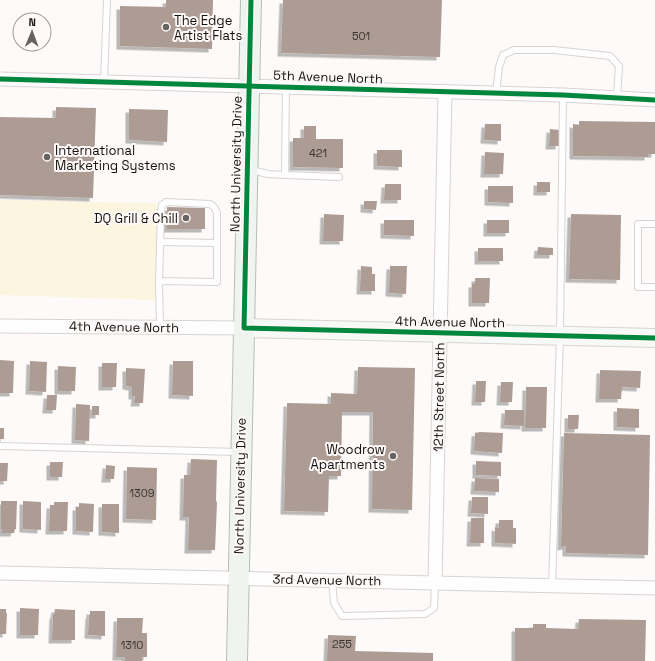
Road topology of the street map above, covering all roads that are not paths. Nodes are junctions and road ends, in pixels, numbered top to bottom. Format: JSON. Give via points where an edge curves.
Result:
{"nodes":[{"id":1,"x":107,"y":0,"type":"edge"},
{"id":2,"x":251,"y":0,"type":"edge"},
{"id":3,"x":0,"y":79,"type":"edge"},
{"id":4,"x":104,"y":81,"type":"junction"},
{"id":5,"x":249,"y":85,"type":"junction"},
{"id":6,"x":286,"y":86,"type":"junction"},
{"id":7,"x":445,"y":91,"type":"junction"},
{"id":8,"x":496,"y":93,"type":"junction"},
{"id":9,"x":563,"y":95,"type":"junction"},
{"id":10,"x":617,"y":97,"type":"junction"},
{"id":11,"x":655,"y":100,"type":"edge"},
{"id":12,"x":247,"y":169,"type":"junction"},
{"id":13,"x":284,"y":175,"type":"junction"},
{"id":14,"x":339,"y":177,"type":"dead end"},
{"id":15,"x":655,"y":224,"type":"edge"},
{"id":16,"x":160,"y":242,"type":"junction"},
{"id":17,"x":217,"y":243,"type":"junction"},
{"id":18,"x":159,"y":281,"type":"junction"},
{"id":19,"x":655,"y":287,"type":"edge"},
{"id":20,"x":0,"y":326,"type":"edge"},
{"id":21,"x":160,"y":328,"type":"junction"},
{"id":22,"x":244,"y":328,"type":"junction"},
{"id":23,"x":440,"y":333,"type":"junction"},
{"id":24,"x":560,"y":336,"type":"junction"},
{"id":25,"x":655,"y":338,"type":"edge"},
{"id":26,"x":0,"y":446,"type":"edge"},
{"id":27,"x":241,"y":452,"type":"junction"},
{"id":28,"x":0,"y":573,"type":"edge"},
{"id":29,"x":238,"y":578,"type":"junction"},
{"id":30,"x":332,"y":580,"type":"junction"},
{"id":31,"x":435,"y":583,"type":"junction"},
{"id":32,"x":552,"y":586,"type":"junction"},
{"id":33,"x":655,"y":588,"type":"edge"},
{"id":34,"x":237,"y":661,"type":"edge"}],
"edges":[{"from":1,"to":4,"type":"lane"},
{"from":2,"to":5,"type":"main road","name":"North University Drive"},
{"from":3,"to":4,"type":"street","name":"5th Avenue North"},
{"from":4,"to":5,"type":"street","name":"5th Avenue North"},
{"from":5,"to":6,"type":"street","name":"5th Avenue North"},
{"from":5,"to":12,"type":"main road","name":"North University Drive"},
{"from":6,"to":7,"type":"street","name":"5th Avenue North"},
{"from":6,"to":13,"type":"lane"},
{"from":7,"to":8,"type":"street","name":"5th Avenue North"},
{"from":7,"to":23,"type":"street","name":"12th Street North"},
{"from":8,"to":9,"type":"street","name":"5th Avenue North"},
{"from":8,"to":10,"type":"lane","via":[[503,55],[514,50],[554,50],[610,56],[619,66]]},
{"from":9,"to":10,"type":"street","name":"5th Avenue North"},
{"from":9,"to":24,"type":"lane"},
{"from":10,"to":11,"type":"street","name":"5th Avenue North"},
{"from":12,"to":13,"type":"lane"},
{"from":12,"to":22,"type":"main road","name":"North University Drive"},
{"from":13,"to":14,"type":"lane"},
{"from":15,"to":19,"type":"lane","via":[[638,224],[638,287]]},
{"from":16,"to":17,"type":"lane"},
{"from":16,"to":17,"type":"lane","via":[[162,205],[166,202],[210,204],[214,207],[217,212]]},
{"from":16,"to":18,"type":"lane"},
{"from":17,"to":18,"type":"lane","via":[[217,282]]},
{"from":18,"to":21,"type":"lane"},
{"from":20,"to":21,"type":"street","name":"4th Avenue North"},
{"from":21,"to":22,"type":"street","name":"4th Avenue North"},
{"from":22,"to":23,"type":"street","name":"4th Avenue North"},
{"from":22,"to":27,"type":"main road","name":"North University Drive"},
{"from":23,"to":24,"type":"street","name":"4th Avenue North"},
{"from":23,"to":31,"type":"street","name":"12th Street North"},
{"from":24,"to":25,"type":"street","name":"4th Avenue North"},
{"from":24,"to":32,"type":"lane"},
{"from":26,"to":27,"type":"lane"},
{"from":27,"to":29,"type":"main road","name":"North University Drive"},
{"from":28,"to":29,"type":"street","name":"3rd Avenue North"},
{"from":29,"to":30,"type":"street","name":"3rd Avenue North"},
{"from":29,"to":34,"type":"main road","name":"North University Drive"},
{"from":30,"to":31,"type":"street","name":"3rd Avenue North"},
{"from":30,"to":31,"type":"lane","via":[[334,603],[342,616],[425,614],[434,608]]},
{"from":31,"to":32,"type":"street","name":"3rd Avenue North"},
{"from":32,"to":33,"type":"street","name":"3rd Avenue North"}]}
